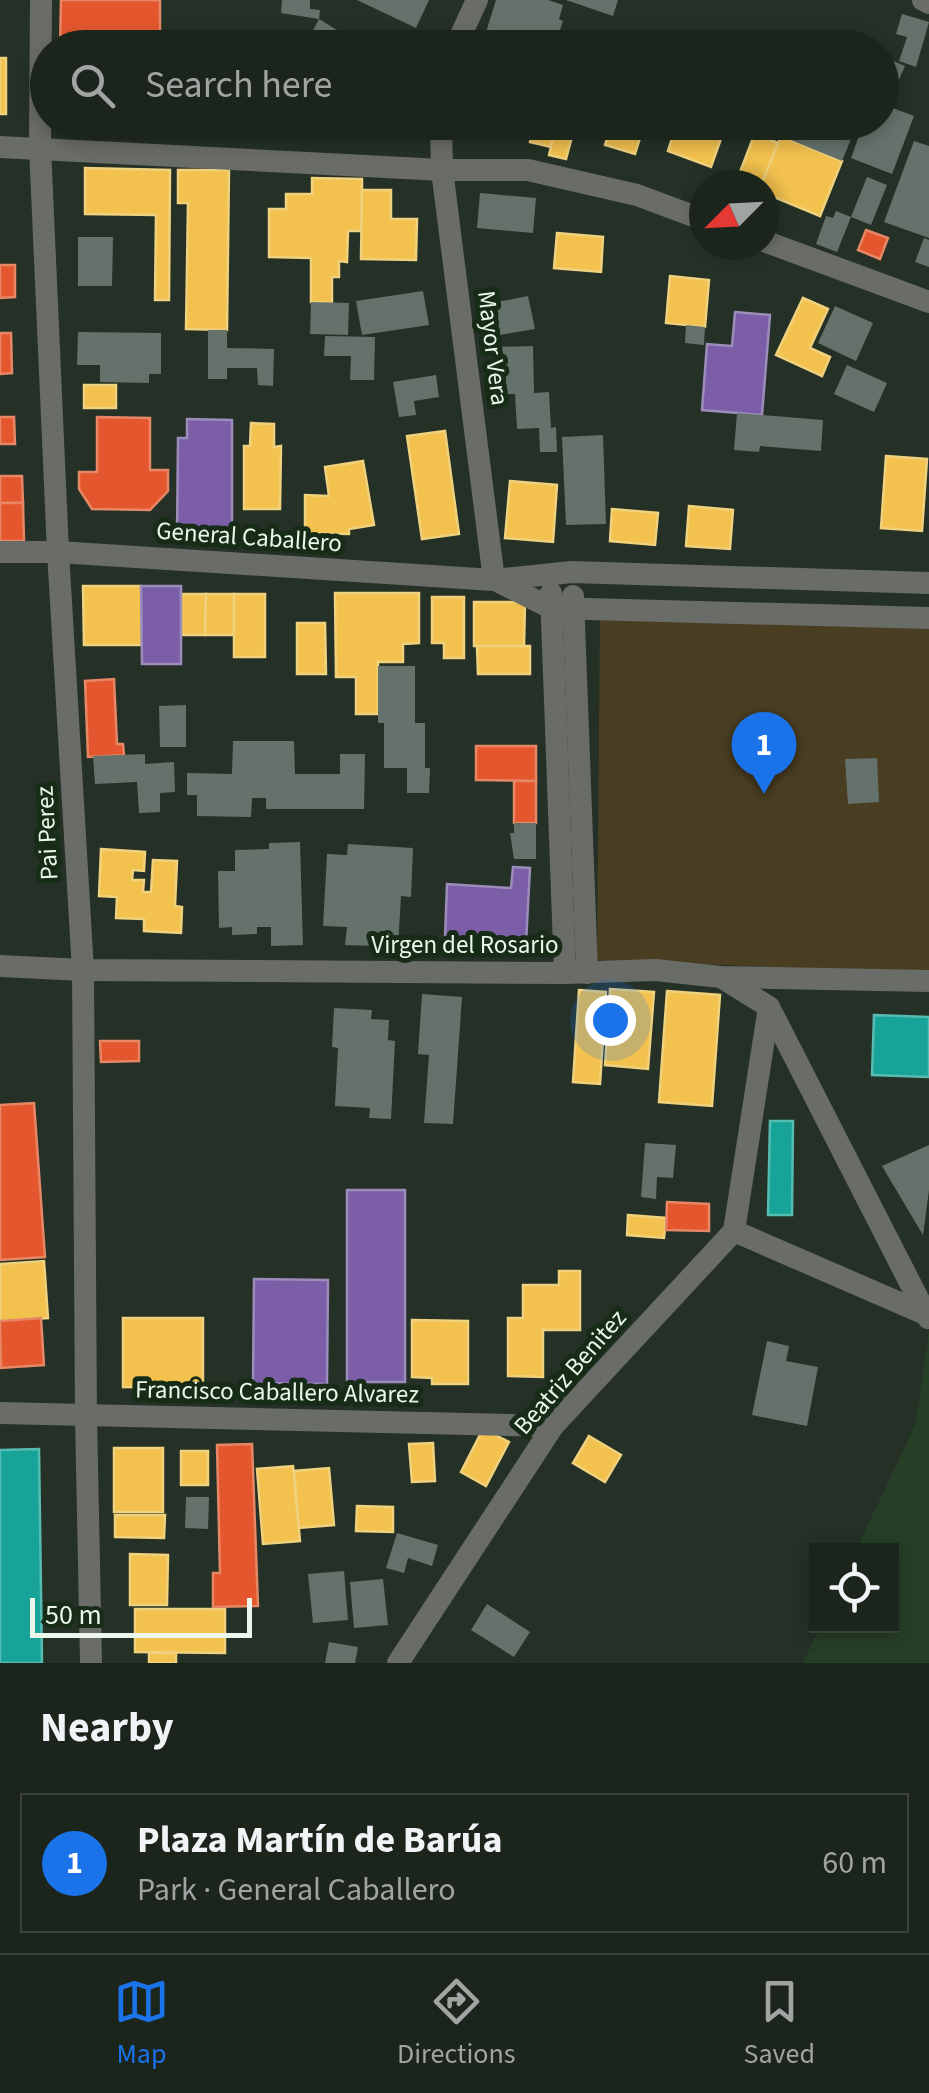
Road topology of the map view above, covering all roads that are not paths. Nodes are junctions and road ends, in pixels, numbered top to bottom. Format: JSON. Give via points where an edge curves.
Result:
{"nodes":[{"id":1,"x":41,"y":0,"type":"edge"},
{"id":2,"x":477,"y":0,"type":"edge"},
{"id":3,"x":41,"y":30,"type":"edge"},
{"id":4,"x":463,"y":30,"type":"edge"},
{"id":5,"x":40,"y":140,"type":"edge"},
{"id":6,"x":442,"y":140,"type":"edge"},
{"id":7,"x":0,"y":147,"type":"edge"},
{"id":8,"x":40,"y":147,"type":"junction"},
{"id":9,"x":442,"y":170,"type":"junction"},
{"id":10,"x":689,"y":214,"type":"edge"},
{"id":11,"x":779,"y":247,"type":"edge"},
{"id":12,"x":929,"y":302,"type":"edge"},
{"id":13,"x":0,"y":552,"type":"edge"},
{"id":14,"x":58,"y":552,"type":"junction"},
{"id":15,"x":561,"y":573,"type":"junction"},
{"id":16,"x":494,"y":580,"type":"junction"},
{"id":17,"x":929,"y":583,"type":"edge"},
{"id":18,"x":562,"y":608,"type":"junction"},
{"id":19,"x":929,"y":618,"type":"edge"},
{"id":20,"x":0,"y":966,"type":"edge"},
{"id":21,"x":83,"y":970,"type":"junction"},
{"id":22,"x":576,"y":973,"type":"junction"},
{"id":23,"x":721,"y":977,"type":"junction"},
{"id":24,"x":929,"y":981,"type":"edge"},
{"id":25,"x":769,"y":1007,"type":"junction"},
{"id":26,"x":734,"y":1230,"type":"junction"},
{"id":27,"x":927,"y":1317,"type":"edge"},
{"id":28,"x":0,"y":1413,"type":"edge"},
{"id":29,"x":86,"y":1416,"type":"junction"},
{"id":30,"x":553,"y":1426,"type":"junction"},
{"id":31,"x":92,"y":1663,"type":"edge"},
{"id":32,"x":398,"y":1663,"type":"edge"}],
"edges":[{"from":1,"to":3,"type":"street","name":"Pai Perez"},
{"from":2,"to":4,"type":"street"},
{"from":5,"to":8,"type":"street","name":"Pai Perez"},
{"from":6,"to":9,"type":"street","name":"Mayor Vera"},
{"from":7,"to":8,"type":"street"},
{"from":8,"to":9,"type":"street"},
{"from":8,"to":14,"type":"street","name":"Pai Perez"},
{"from":9,"to":10,"type":"street","via":[[528,170]]},
{"from":9,"to":16,"type":"street","name":"Mayor Vera"},
{"from":11,"to":12,"type":"street"},
{"from":13,"to":14,"type":"street","name":"General Caballero"},
{"from":14,"to":16,"type":"street","name":"General Caballero"},
{"from":14,"to":21,"type":"street","name":"Pai Perez"},
{"from":15,"to":16,"type":"street","name":"General Caballero"},
{"from":15,"to":17,"type":"street","name":"General Caballero"},
{"from":15,"to":18,"type":"street"},
{"from":16,"to":18,"type":"street","name":"General Caballero"},
{"from":18,"to":19,"type":"street","name":"General Caballero"},
{"from":18,"to":22,"type":"street"},
{"from":20,"to":21,"type":"street","name":"Virgen del Rosario"},
{"from":21,"to":22,"type":"street","name":"Virgen del Rosario"},
{"from":21,"to":29,"type":"street","name":"Pai Perez"},
{"from":22,"to":23,"type":"street","name":"Virgen del Rosario","via":[[656,970]]},
{"from":23,"to":24,"type":"street","name":"Virgen del Rosario"},
{"from":23,"to":25,"type":"street"},
{"from":25,"to":26,"type":"street"},
{"from":25,"to":27,"type":"street"},
{"from":26,"to":27,"type":"street"},
{"from":26,"to":30,"type":"street","name":"Beatriz Benitez"},
{"from":28,"to":29,"type":"street","name":"Francisco Caballero Alvarez"},
{"from":29,"to":30,"type":"street","name":"Francisco Caballero Alvarez"},
{"from":29,"to":31,"type":"street","name":"Pai Perez"},
{"from":30,"to":32,"type":"street","name":"Beatriz Benitez"}]}
